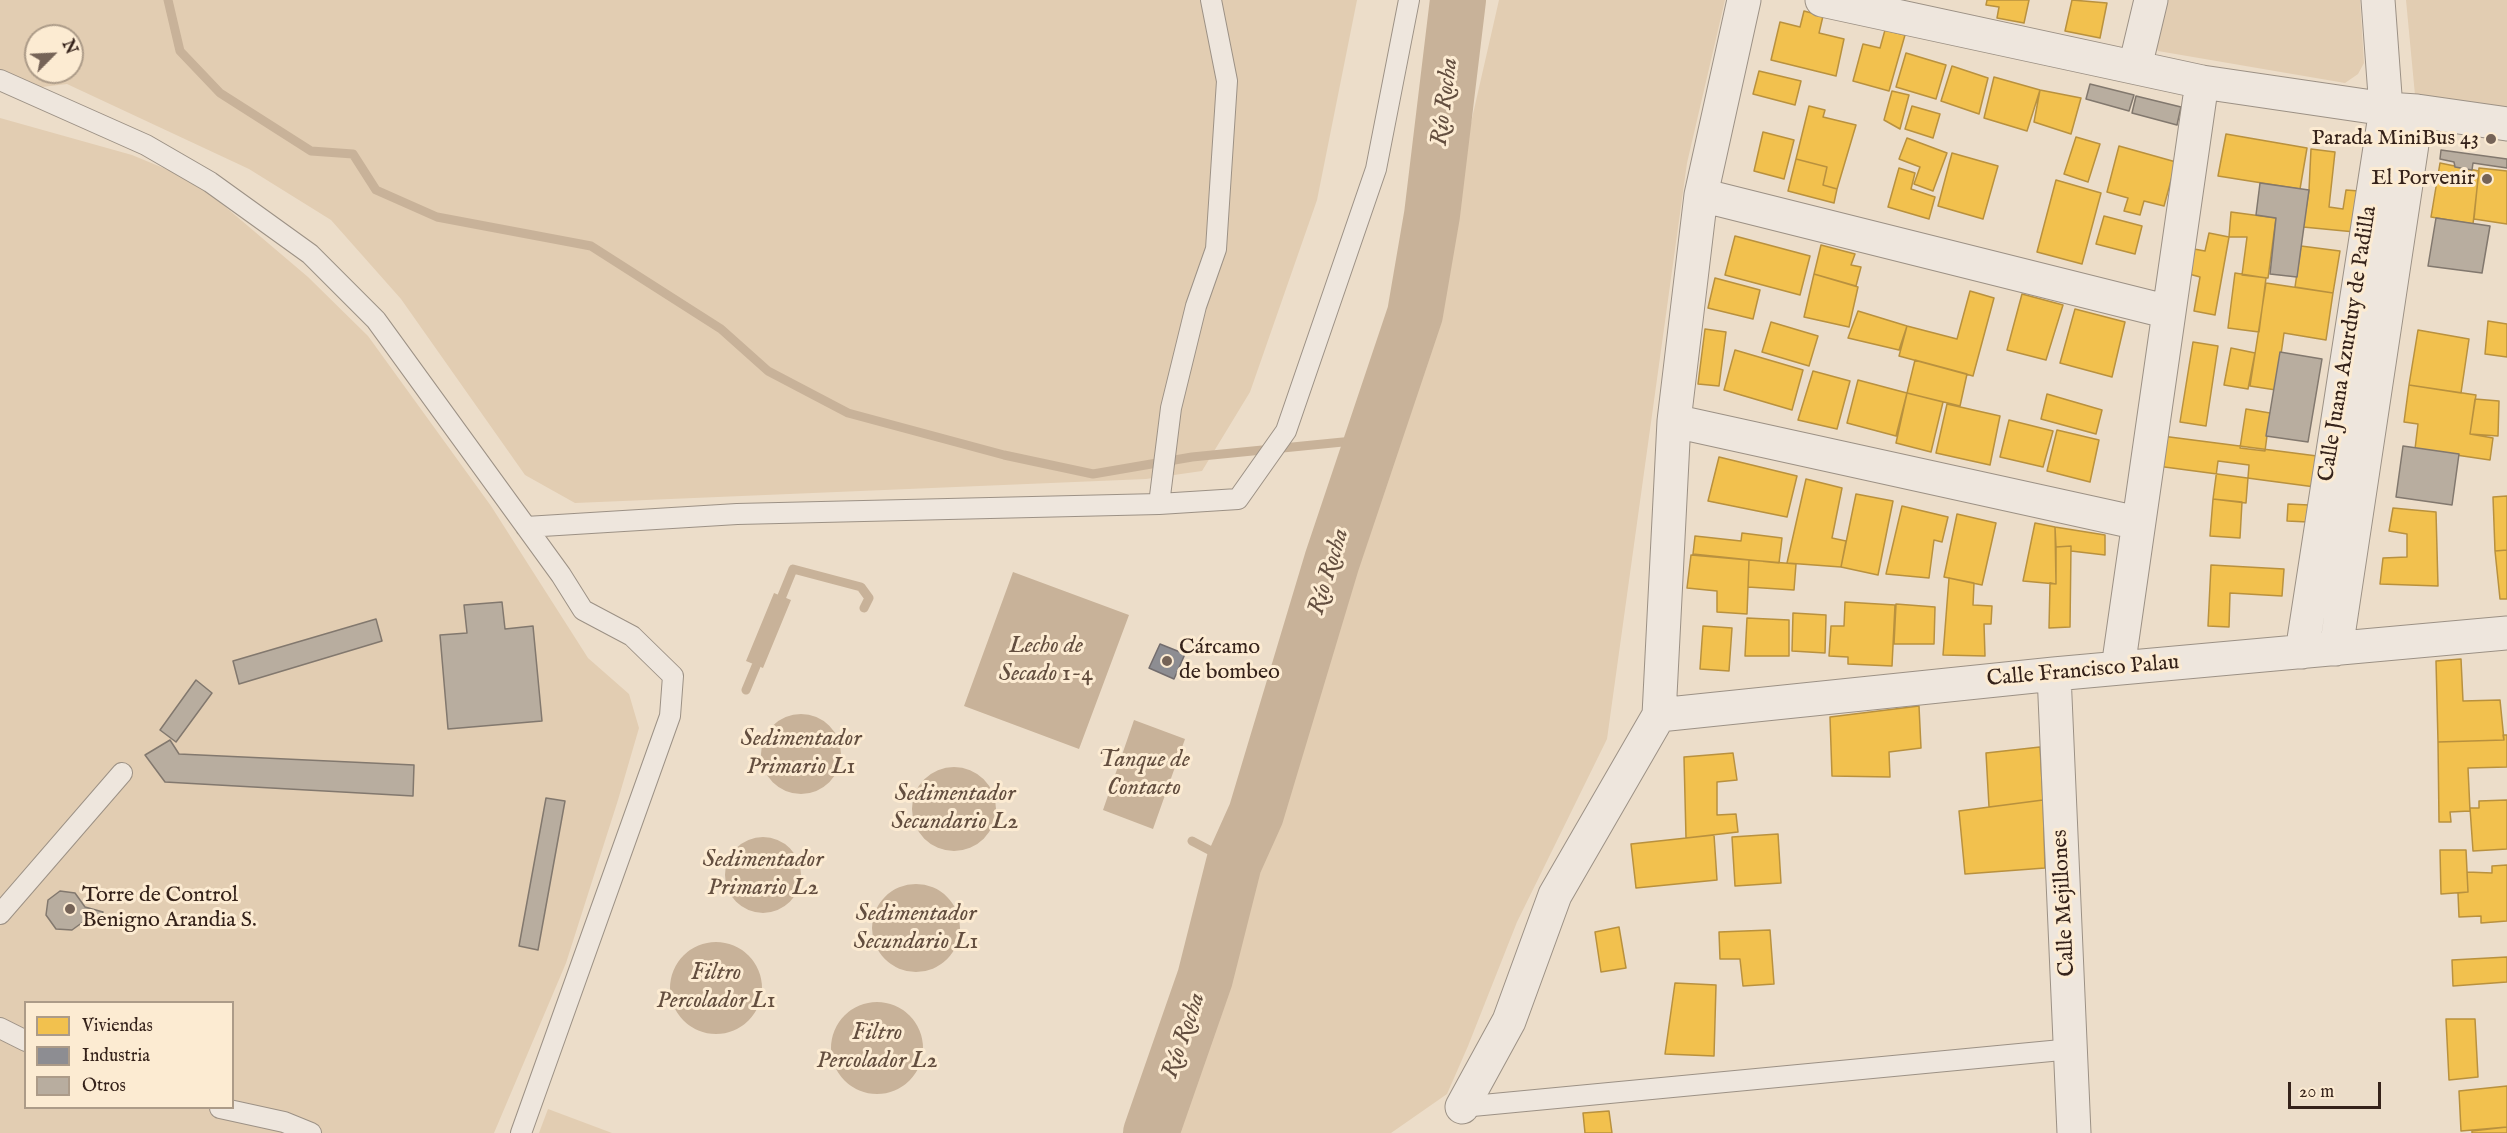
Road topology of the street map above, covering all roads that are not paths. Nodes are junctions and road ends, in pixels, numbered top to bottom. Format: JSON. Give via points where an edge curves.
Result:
{"nodes":[{"id":1,"x":1211,"y":0,"type":"edge"},
{"id":2,"x":1410,"y":0,"type":"edge"},
{"id":3,"x":1744,"y":0,"type":"edge"},
{"id":4,"x":2151,"y":0,"type":"edge"},
{"id":5,"x":2378,"y":0,"type":"edge"},
{"id":6,"x":1828,"y":1,"type":"edge"},
{"id":7,"x":2135,"y":67,"type":"junction"},
{"id":8,"x":0,"y":80,"type":"edge"},
{"id":9,"x":2202,"y":82,"type":"junction"},
{"id":10,"x":2401,"y":110,"type":"junction"},
{"id":11,"x":2507,"y":124,"type":"edge"},
{"id":12,"x":1701,"y":195,"type":"junction"},
{"id":13,"x":2169,"y":312,"type":"junction"},
{"id":14,"x":1674,"y":421,"type":"junction"},
{"id":15,"x":1159,"y":504,"type":"junction"},
{"id":16,"x":2138,"y":523,"type":"junction"},
{"id":17,"x":526,"y":527,"type":"junction"},
{"id":18,"x":2507,"y":633,"type":"edge"},
{"id":19,"x":2336,"y":649,"type":"junction"},
{"id":20,"x":2302,"y":652,"type":"junction"},
{"id":21,"x":2118,"y":668,"type":"junction"},
{"id":22,"x":2054,"y":674,"type":"junction"},
{"id":23,"x":1659,"y":715,"type":"junction"},
{"id":24,"x":122,"y":773,"type":"dead end"},
{"id":25,"x":0,"y":914,"type":"edge"},
{"id":26,"x":0,"y":1028,"type":"edge"},
{"id":27,"x":24,"y":1040,"type":"edge"},
{"id":28,"x":2072,"y":1049,"type":"junction"},
{"id":29,"x":1462,"y":1107,"type":"joint"},
{"id":30,"x":229,"y":1109,"type":"edge"},
{"id":31,"x":311,"y":1133,"type":"edge"},
{"id":32,"x":521,"y":1133,"type":"edge"},
{"id":33,"x":2074,"y":1133,"type":"edge"}],
"edges":[{"from":1,"to":15,"type":"lane","via":[[1227,81],[1216,249],[1196,306],[1171,408]]},
{"from":2,"to":15,"type":"lane","via":[[1376,169],[1286,431],[1238,499]]},
{"from":3,"to":12,"type":"street"},
{"from":4,"to":7,"type":"street"},
{"from":5,"to":10,"type":"street","name":"Calle Juana Azurduy de Padilla"},
{"from":6,"to":7,"type":"street"},
{"from":7,"to":9,"type":"street"},
{"from":8,"to":17,"type":"lane","via":[[146,145],[210,182],[310,254],[376,320]]},
{"from":9,"to":10,"type":"street"},
{"from":9,"to":13,"type":"street"},
{"from":10,"to":11,"type":"street"},
{"from":10,"to":19,"type":"street"},
{"from":10,"to":20,"type":"street","name":"Calle Juana Azurduy de Padilla"},
{"from":12,"to":13,"type":"street"},
{"from":12,"to":14,"type":"street"},
{"from":13,"to":16,"type":"street"},
{"from":14,"to":16,"type":"street"},
{"from":14,"to":23,"type":"street"},
{"from":15,"to":17,"type":"lane","via":[[737,514]]},
{"from":16,"to":21,"type":"street"},
{"from":17,"to":32,"type":"lane","via":[[583,610],[632,636],[673,676],[670,716]]},
{"from":18,"to":19,"type":"street","name":"Calle Francisco Palau"},
{"from":19,"to":20,"type":"street","name":"Calle Francisco Palau"},
{"from":20,"to":21,"type":"street","name":"Calle Francisco Palau"},
{"from":21,"to":22,"type":"street","name":"Calle Francisco Palau"},
{"from":22,"to":23,"type":"street","name":"Calle Francisco Palau"},
{"from":22,"to":28,"type":"street","name":"Calle Mejillones"},
{"from":23,"to":29,"type":"street","via":[[1555,895],[1509,1021]]},
{"from":24,"to":25,"type":"lane"},
{"from":26,"to":27,"type":"lane"},
{"from":28,"to":29,"type":"lane"},
{"from":28,"to":33,"type":"street","name":"Calle Mejillones"},
{"from":30,"to":31,"type":"lane","via":[[284,1122]]}]}
